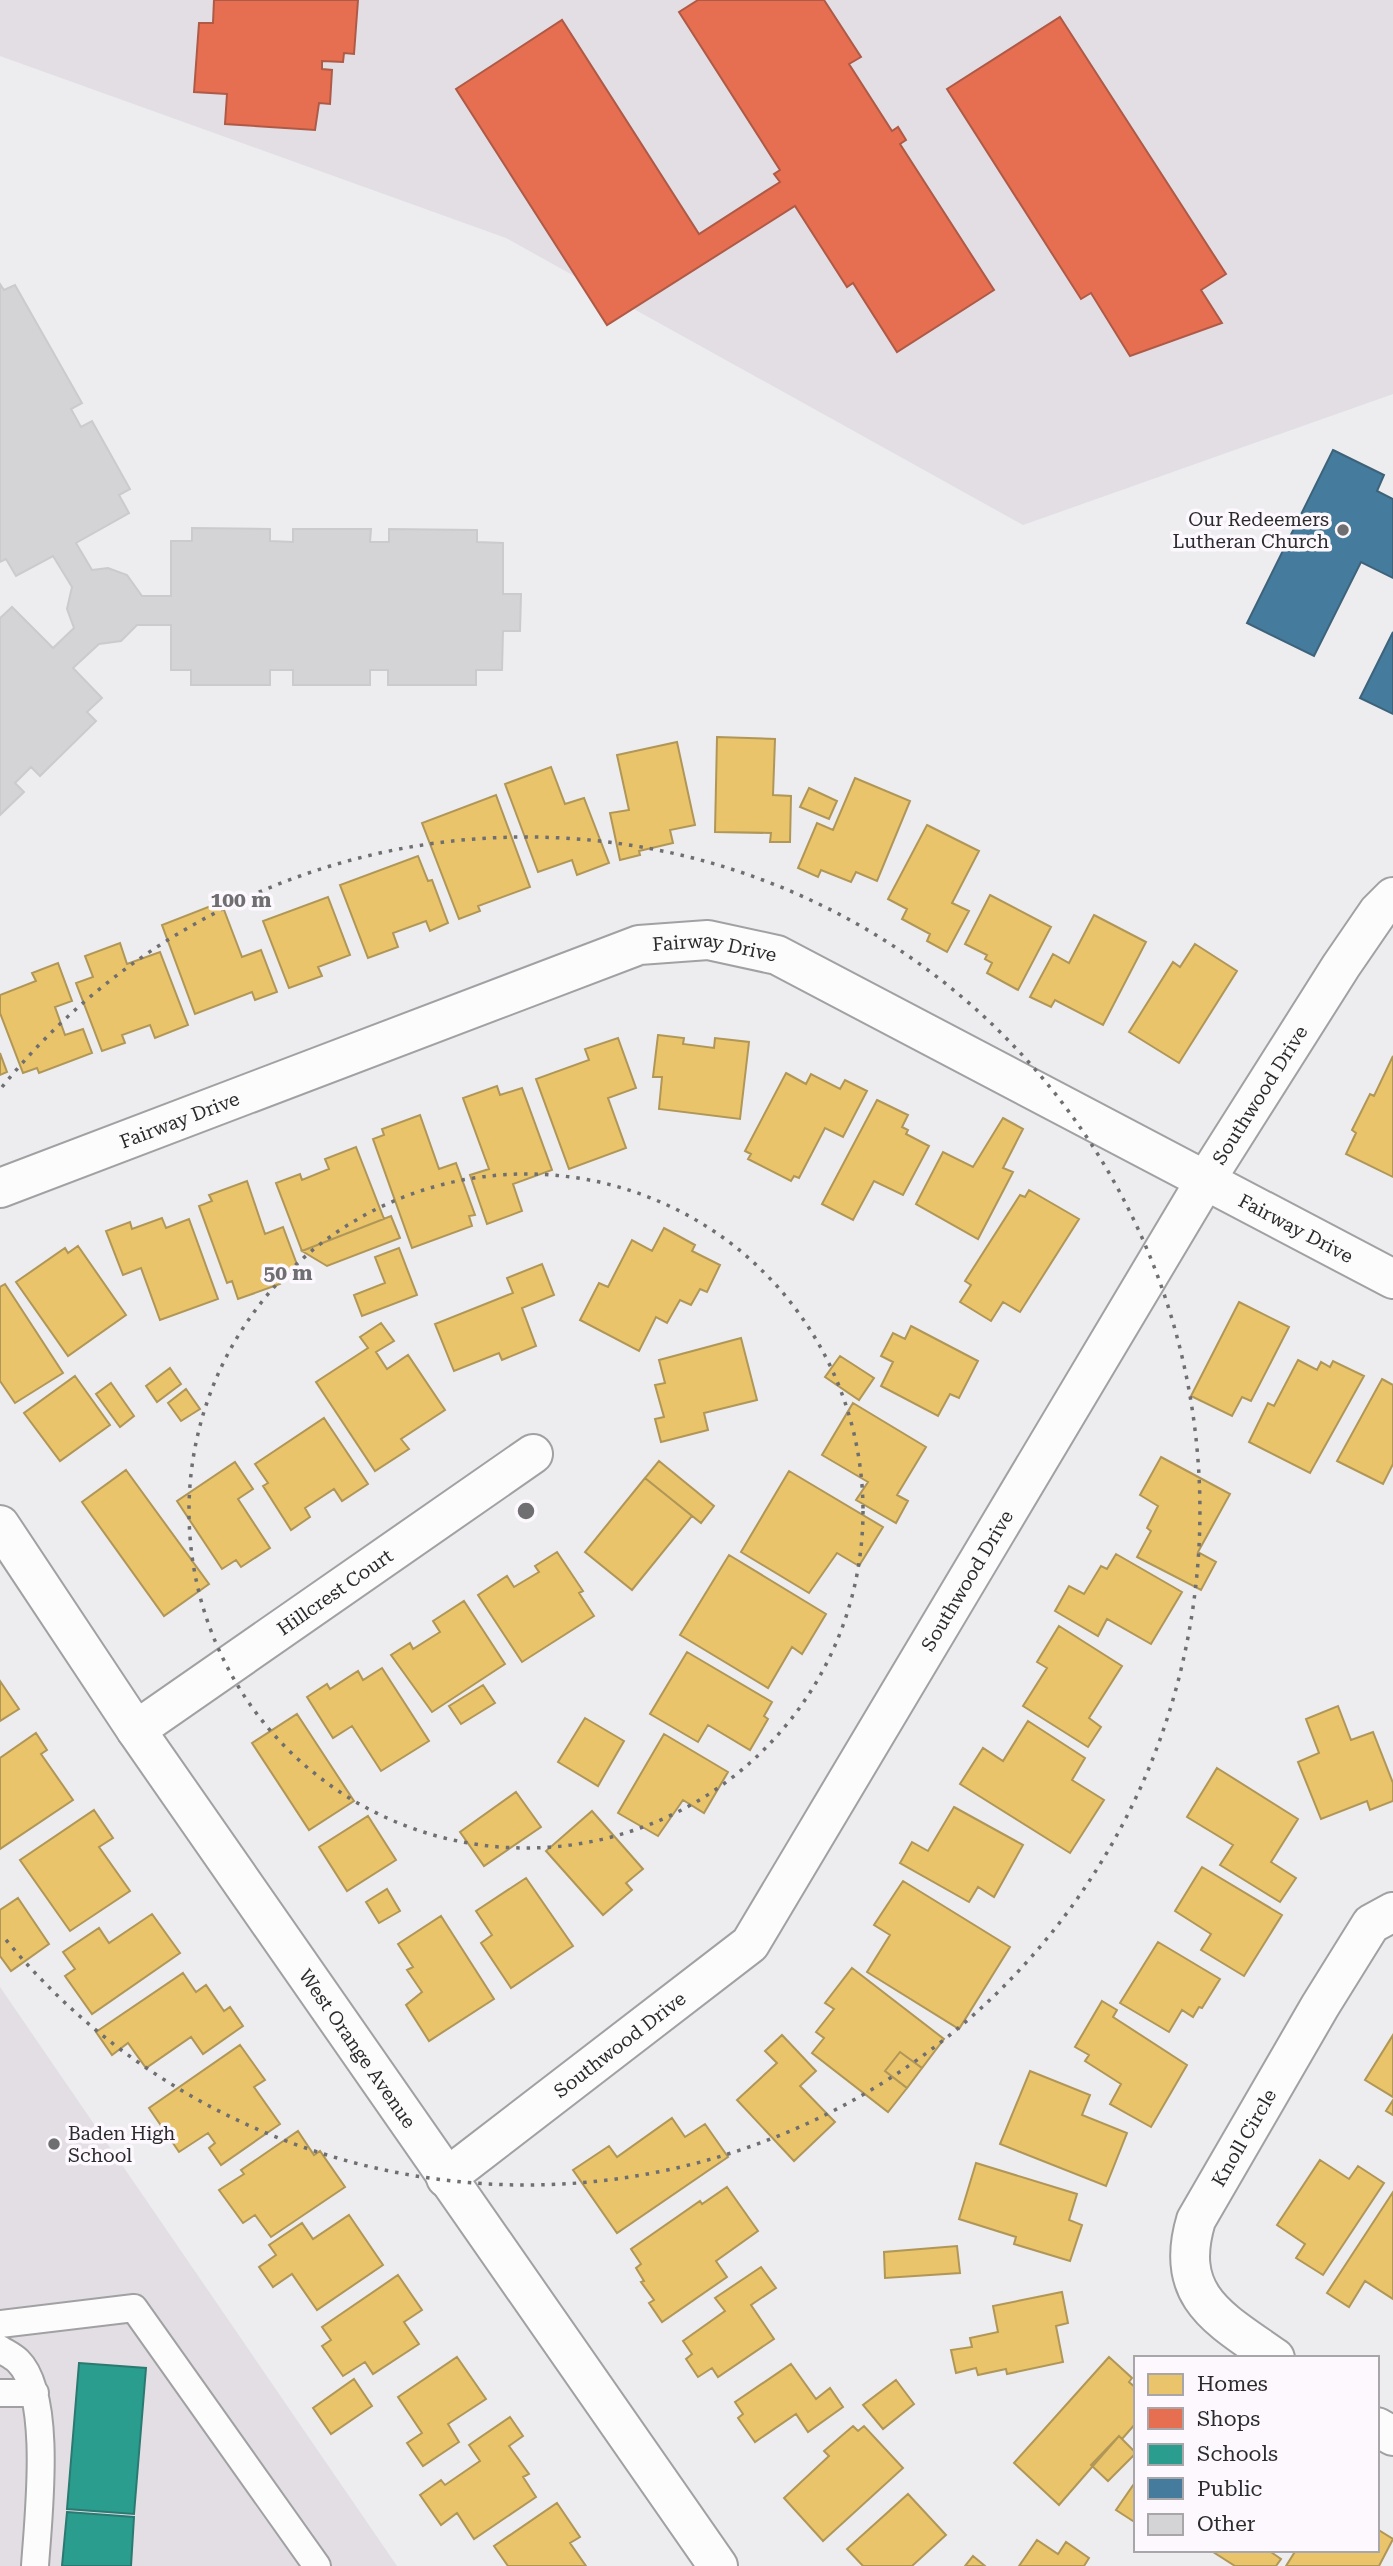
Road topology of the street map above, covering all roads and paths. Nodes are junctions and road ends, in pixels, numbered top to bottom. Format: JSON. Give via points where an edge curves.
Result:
{"nodes":[{"id":1,"x":1393,"y":897,"type":"edge"},
{"id":2,"x":1205,"y":1181,"type":"junction"},
{"id":3,"x":0,"y":1188,"type":"edge"},
{"id":4,"x":1393,"y":1279,"type":"edge"},
{"id":5,"x":533,"y":1454,"type":"dead end"},
{"id":6,"x":0,"y":1525,"type":"edge"},
{"id":7,"x":136,"y":1730,"type":"junction"},
{"id":8,"x":1393,"y":1912,"type":"edge"},
{"id":9,"x":446,"y":2178,"type":"junction"},
{"id":10,"x":0,"y":2324,"type":"edge"},
{"id":11,"x":0,"y":2349,"type":"edge"},
{"id":12,"x":1272,"y":2356,"type":"edge"},
{"id":13,"x":0,"y":2393,"type":"edge"},
{"id":14,"x":35,"y":2393,"type":"junction"},
{"id":15,"x":35,"y":2566,"type":"edge"},
{"id":16,"x":317,"y":2566,"type":"edge"},
{"id":17,"x":718,"y":2566,"type":"edge"}],
"edges":[{"from":1,"to":2,"type":"street","name":"Southwood Drive","via":[[1341,966]]},
{"from":2,"to":3,"type":"street","name":"Fairway Drive","via":[[777,955],[708,940],[639,945]]},
{"from":2,"to":4,"type":"street","name":"Fairway Drive"},
{"from":2,"to":9,"type":"street","name":"Southwood Drive","via":[[750,1944]]},
{"from":5,"to":7,"type":"street","name":"Hillcrest Court"},
{"from":6,"to":7,"type":"street","name":"West Orange Avenue"},
{"from":7,"to":9,"type":"street","name":"West Orange Avenue"},
{"from":8,"to":12,"type":"street","name":"Knoll Circle","via":[[1371,1924],[1320,2006],[1196,2220],[1188,2246],[1189,2273],[1199,2297],[1217,2317]]},
{"from":9,"to":17,"type":"street","name":"West Orange Avenue"},
{"from":10,"to":16,"type":"lane","via":[[134,2308]]},
{"from":11,"to":14,"type":"lane","via":[[19,2361]]},
{"from":13,"to":14,"type":"lane"},
{"from":14,"to":15,"type":"lane","via":[[41,2460]]}]}
